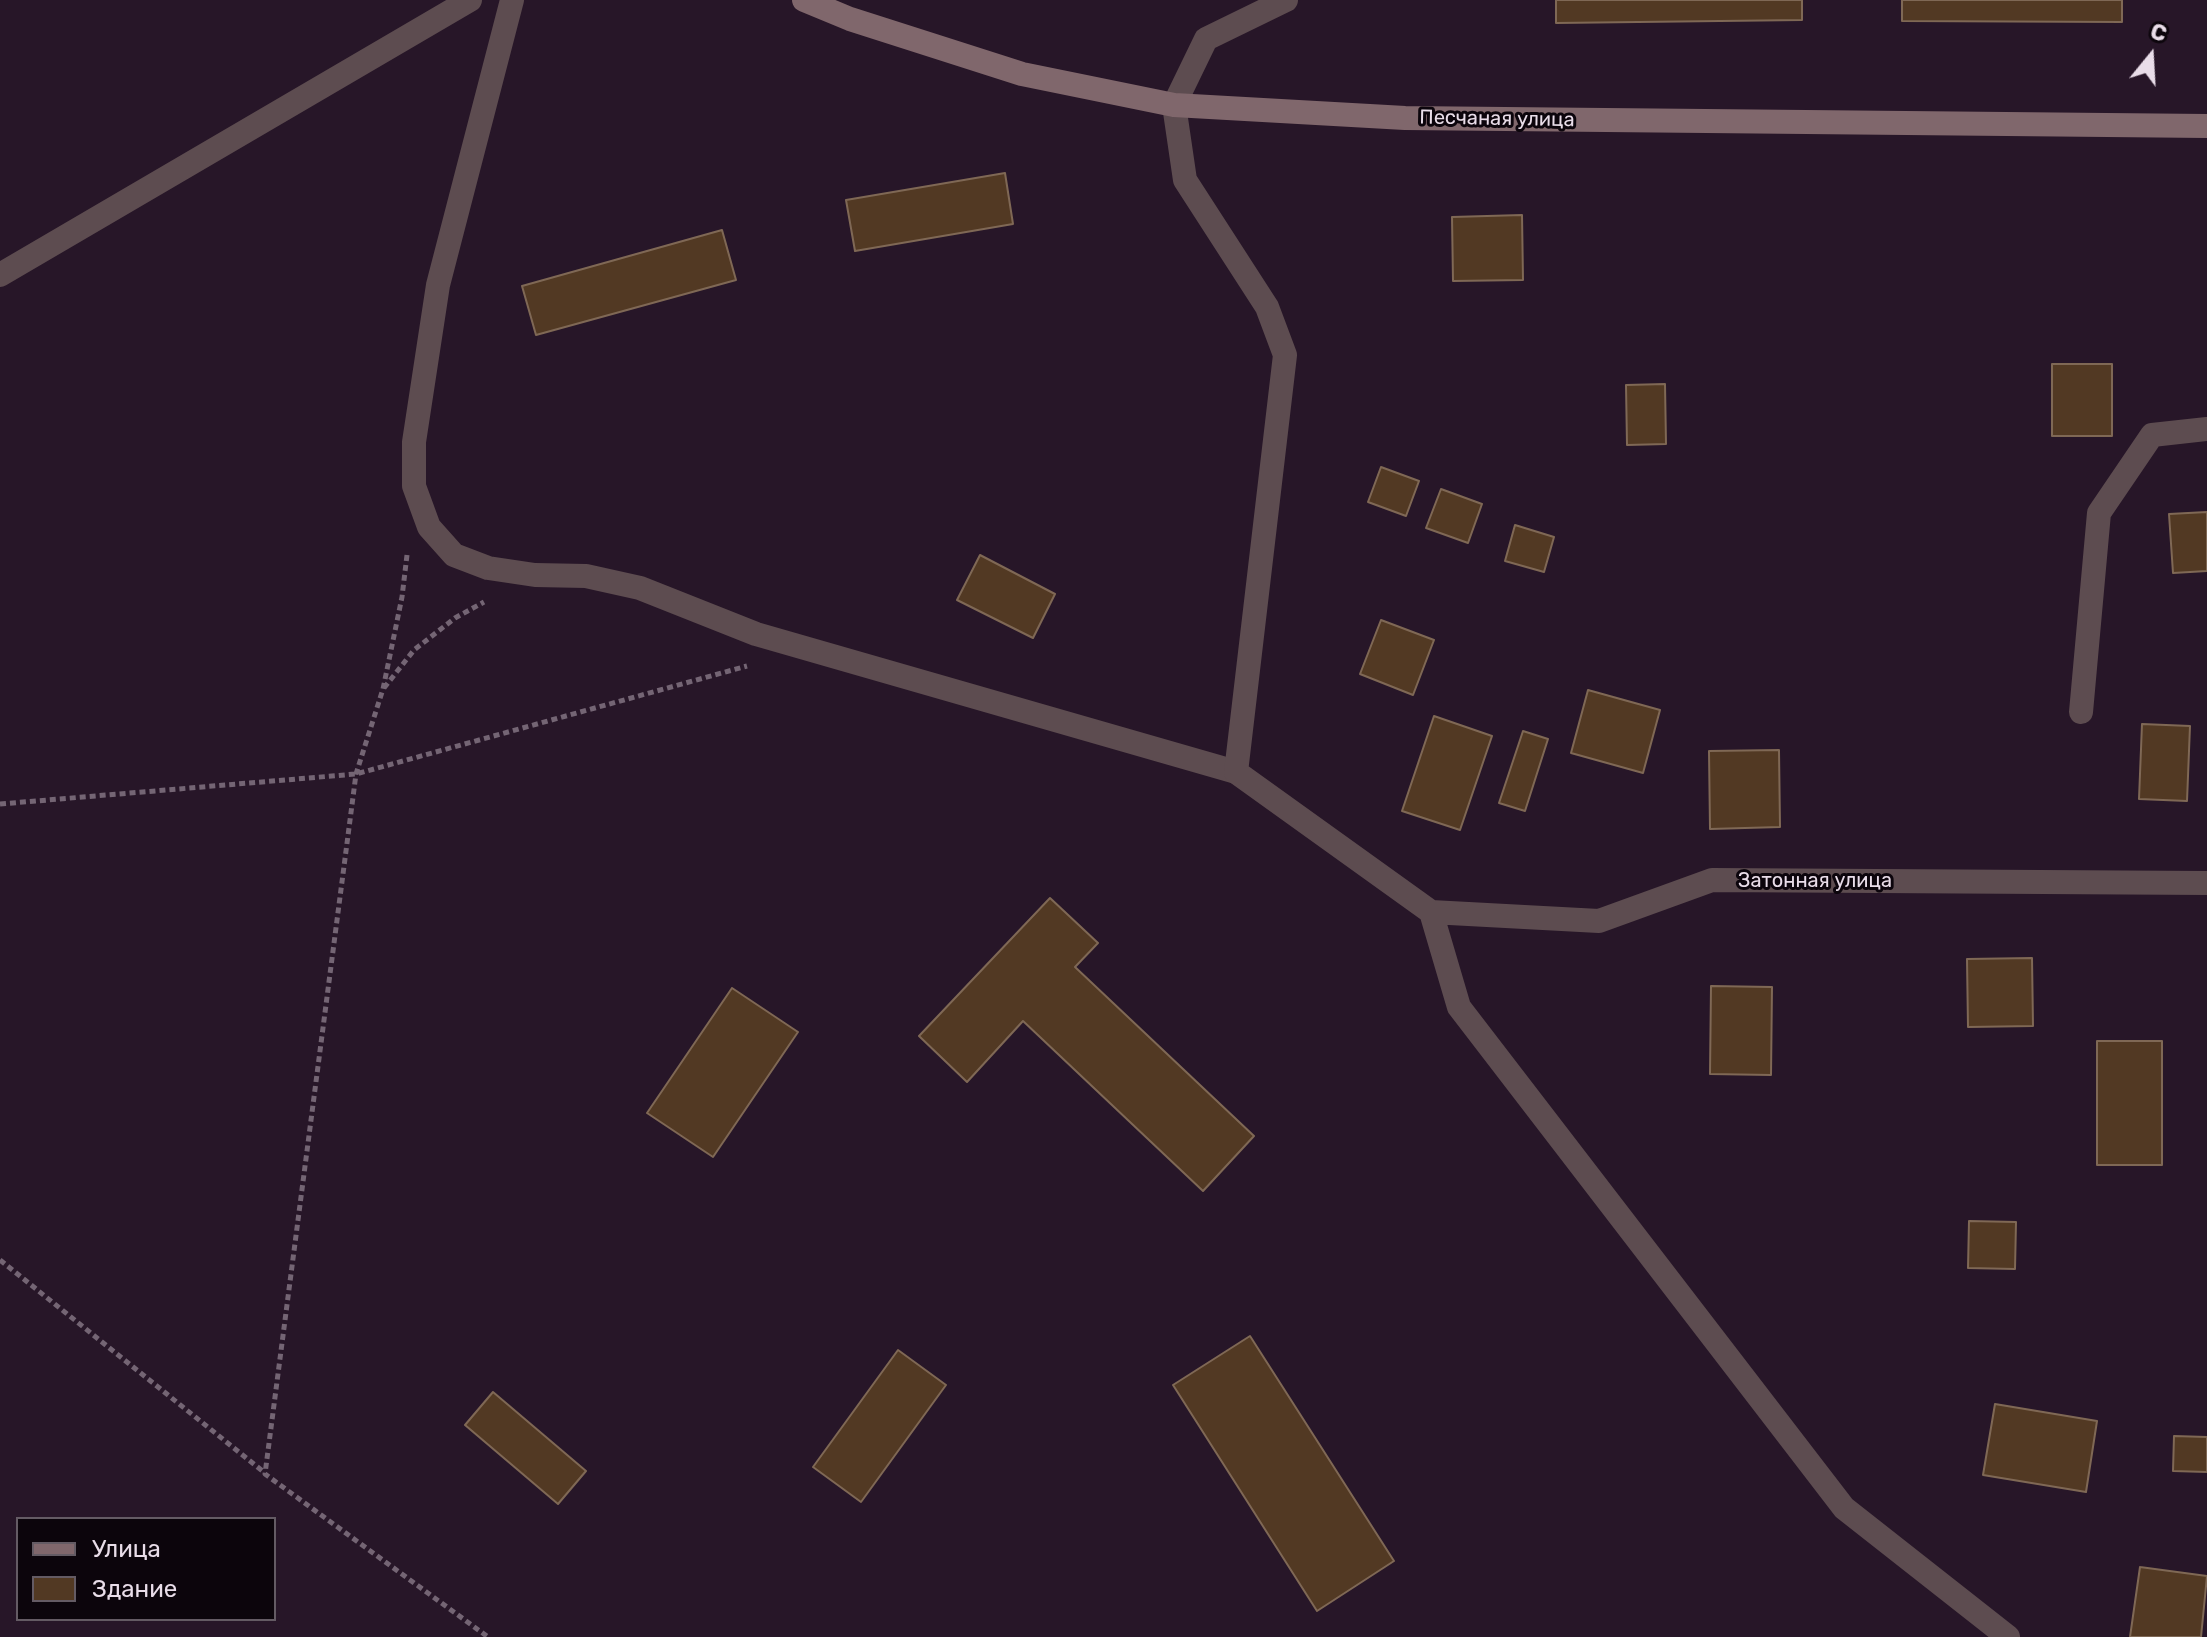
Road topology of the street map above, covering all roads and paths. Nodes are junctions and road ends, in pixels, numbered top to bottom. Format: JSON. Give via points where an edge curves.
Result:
{"nodes":[{"id":1,"x":470,"y":0,"type":"edge"},
{"id":2,"x":512,"y":0,"type":"edge"},
{"id":3,"x":804,"y":0,"type":"edge"},
{"id":4,"x":1286,"y":0,"type":"edge"},
{"id":5,"x":1174,"y":105,"type":"junction"},
{"id":6,"x":2207,"y":126,"type":"edge"},
{"id":7,"x":0,"y":275,"type":"edge"},
{"id":8,"x":2207,"y":429,"type":"edge"},
{"id":9,"x":407,"y":549,"type":"dead end"},
{"id":10,"x":535,"y":575,"type":"junction"},
{"id":11,"x":749,"y":666,"type":"dead end"},
{"id":12,"x":383,"y":689,"type":"junction"},
{"id":13,"x":2081,"y":712,"type":"dead end"},
{"id":14,"x":1236,"y":772,"type":"junction"},
{"id":15,"x":356,"y":774,"type":"junction"},
{"id":16,"x":0,"y":804,"type":"edge"},
{"id":17,"x":2207,"y":883,"type":"edge"},
{"id":18,"x":1431,"y":912,"type":"junction"},
{"id":19,"x":0,"y":1260,"type":"edge"},
{"id":20,"x":265,"y":1474,"type":"junction"},
{"id":21,"x":488,"y":1637,"type":"edge"},
{"id":22,"x":2008,"y":1637,"type":"edge"}],
"edges":[{"from":1,"to":7,"type":"street"},
{"from":2,"to":10,"type":"street","via":[[438,285],[414,442],[414,486],[429,527],[454,555],[488,568]]},
{"from":3,"to":5,"type":"street","name":"Песчаная улица","via":[[1022,74]]},
{"from":4,"to":5,"type":"street","via":[[1206,39]]},
{"from":5,"to":6,"type":"street","name":"Песчаная улица","via":[[1405,118]]},
{"from":5,"to":14,"type":"street","via":[[1185,180],[1267,307],[1285,355]]},
{"from":8,"to":13,"type":"street","via":[[2152,435],[2099,513]]},
{"from":9,"to":12,"type":"path"},
{"from":10,"to":12,"type":"path","via":[[455,618],[414,650]]},
{"from":10,"to":14,"type":"street","via":[[586,576],[640,588],[756,634]]},
{"from":11,"to":15,"type":"path"},
{"from":12,"to":15,"type":"path"},
{"from":14,"to":18,"type":"street"},
{"from":15,"to":16,"type":"path"},
{"from":15,"to":20,"type":"path"},
{"from":17,"to":18,"type":"street","name":"Затонная улица","via":[[1712,880],[1599,921]]},
{"from":18,"to":22,"type":"street","via":[[1459,1007],[1844,1508]]},
{"from":19,"to":20,"type":"path"},
{"from":20,"to":21,"type":"path"}]}
